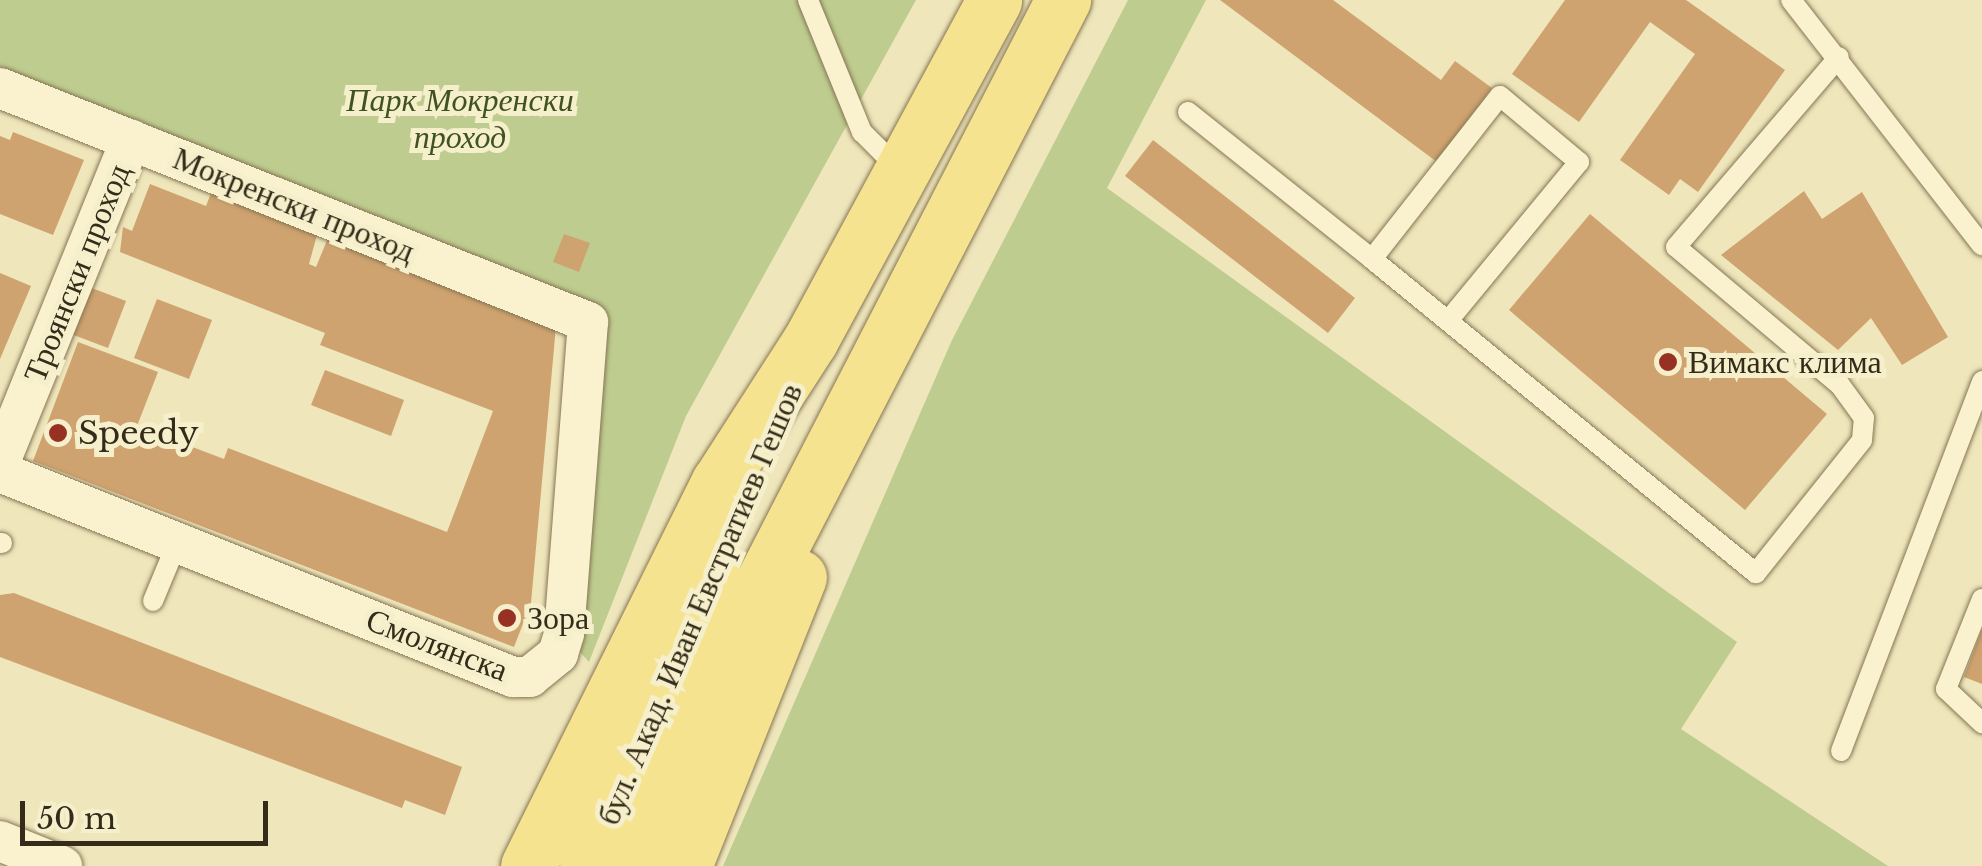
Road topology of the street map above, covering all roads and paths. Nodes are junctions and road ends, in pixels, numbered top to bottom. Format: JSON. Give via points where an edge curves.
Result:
{"nodes":[{"id":1,"x":808,"y":0,"type":"edge"},
{"id":2,"x":994,"y":0,"type":"edge"},
{"id":3,"x":1063,"y":0,"type":"edge"},
{"id":4,"x":1791,"y":0,"type":"edge"},
{"id":5,"x":1839,"y":57,"type":"junction"},
{"id":6,"x":0,"y":88,"type":"edge"},
{"id":7,"x":1188,"y":112,"type":"dead end"},
{"id":8,"x":131,"y":140,"type":"junction"},
{"id":9,"x":900,"y":170,"type":"junction"},
{"id":10,"x":1982,"y":245,"type":"edge"},
{"id":11,"x":1372,"y":258,"type":"junction"},
{"id":12,"x":1448,"y":321,"type":"junction"},
{"id":13,"x":588,"y":322,"type":"joint"},
{"id":14,"x":810,"y":341,"type":"junction"},
{"id":15,"x":889,"y":341,"type":"junction"},
{"id":16,"x":1982,"y":380,"type":"edge"},
{"id":17,"x":0,"y":462,"type":"edge"},
{"id":18,"x":0,"y":472,"type":"edge"},
{"id":19,"x":177,"y":543,"type":"junction"},
{"id":20,"x":1982,"y":599,"type":"edge"},
{"id":21,"x":153,"y":601,"type":"dead end"},
{"id":22,"x":1982,"y":722,"type":"edge"},
{"id":23,"x":1841,"y":751,"type":"dead end"},
{"id":24,"x":0,"y":841,"type":"edge"},
{"id":25,"x":62,"y":866,"type":"edge"},
{"id":26,"x":528,"y":866,"type":"edge"},
{"id":27,"x":587,"y":866,"type":"edge"},
{"id":28,"x":638,"y":866,"type":"edge"},
{"id":29,"x":684,"y":866,"type":"edge"}],
"edges":[{"from":1,"to":9,"type":"lane","via":[[862,132]]},
{"from":2,"to":9,"type":"main road","name":"бул. Акад. Иван Евстратиев Гешов"},
{"from":3,"to":15,"type":"main road","name":"бул. Акад. Иван Евстратиев Гешов"},
{"from":4,"to":5,"type":"lane"},
{"from":5,"to":10,"type":"lane"},
{"from":5,"to":12,"type":"lane","via":[[1676,246],[1840,385],[1864,418],[1862,440],[1756,574]]},
{"from":6,"to":8,"type":"street","name":"Мокренски проход"},
{"from":7,"to":11,"type":"lane"},
{"from":8,"to":13,"type":"street","name":"Мокренски проход"},
{"from":8,"to":17,"type":"street","name":"Троянски проход"},
{"from":9,"to":14,"type":"main road","name":"бул. Акад. Иван Евстратиев Гешов"},
{"from":11,"to":12,"type":"lane"},
{"from":11,"to":12,"type":"lane","via":[[1500,96],[1579,162]]},
{"from":13,"to":19,"type":"street","name":"Смолянска","via":[[564,634],[546,670],[513,677]]},
{"from":14,"to":26,"type":"main road","name":"бул. Акад. Иван Евстратиев Гешов","via":[[719,482]]},
{"from":14,"to":27,"type":"main road","name":"бул. Акад. Иван Евстратиев Гешов","via":[[784,420]]},
{"from":15,"to":28,"type":"main road","name":"бул. Акад. Иван Евстратиев Гешов","via":[[723,659]]},
{"from":15,"to":29,"type":"main road","name":"бул. Акад. Иван Евстратиев Гешов"},
{"from":16,"to":23,"type":"lane"},
{"from":18,"to":19,"type":"street","name":"Смолянска"},
{"from":19,"to":21,"type":"lane"},
{"from":20,"to":22,"type":"lane","via":[[1946,688]]},
{"from":24,"to":25,"type":"street"}]}
